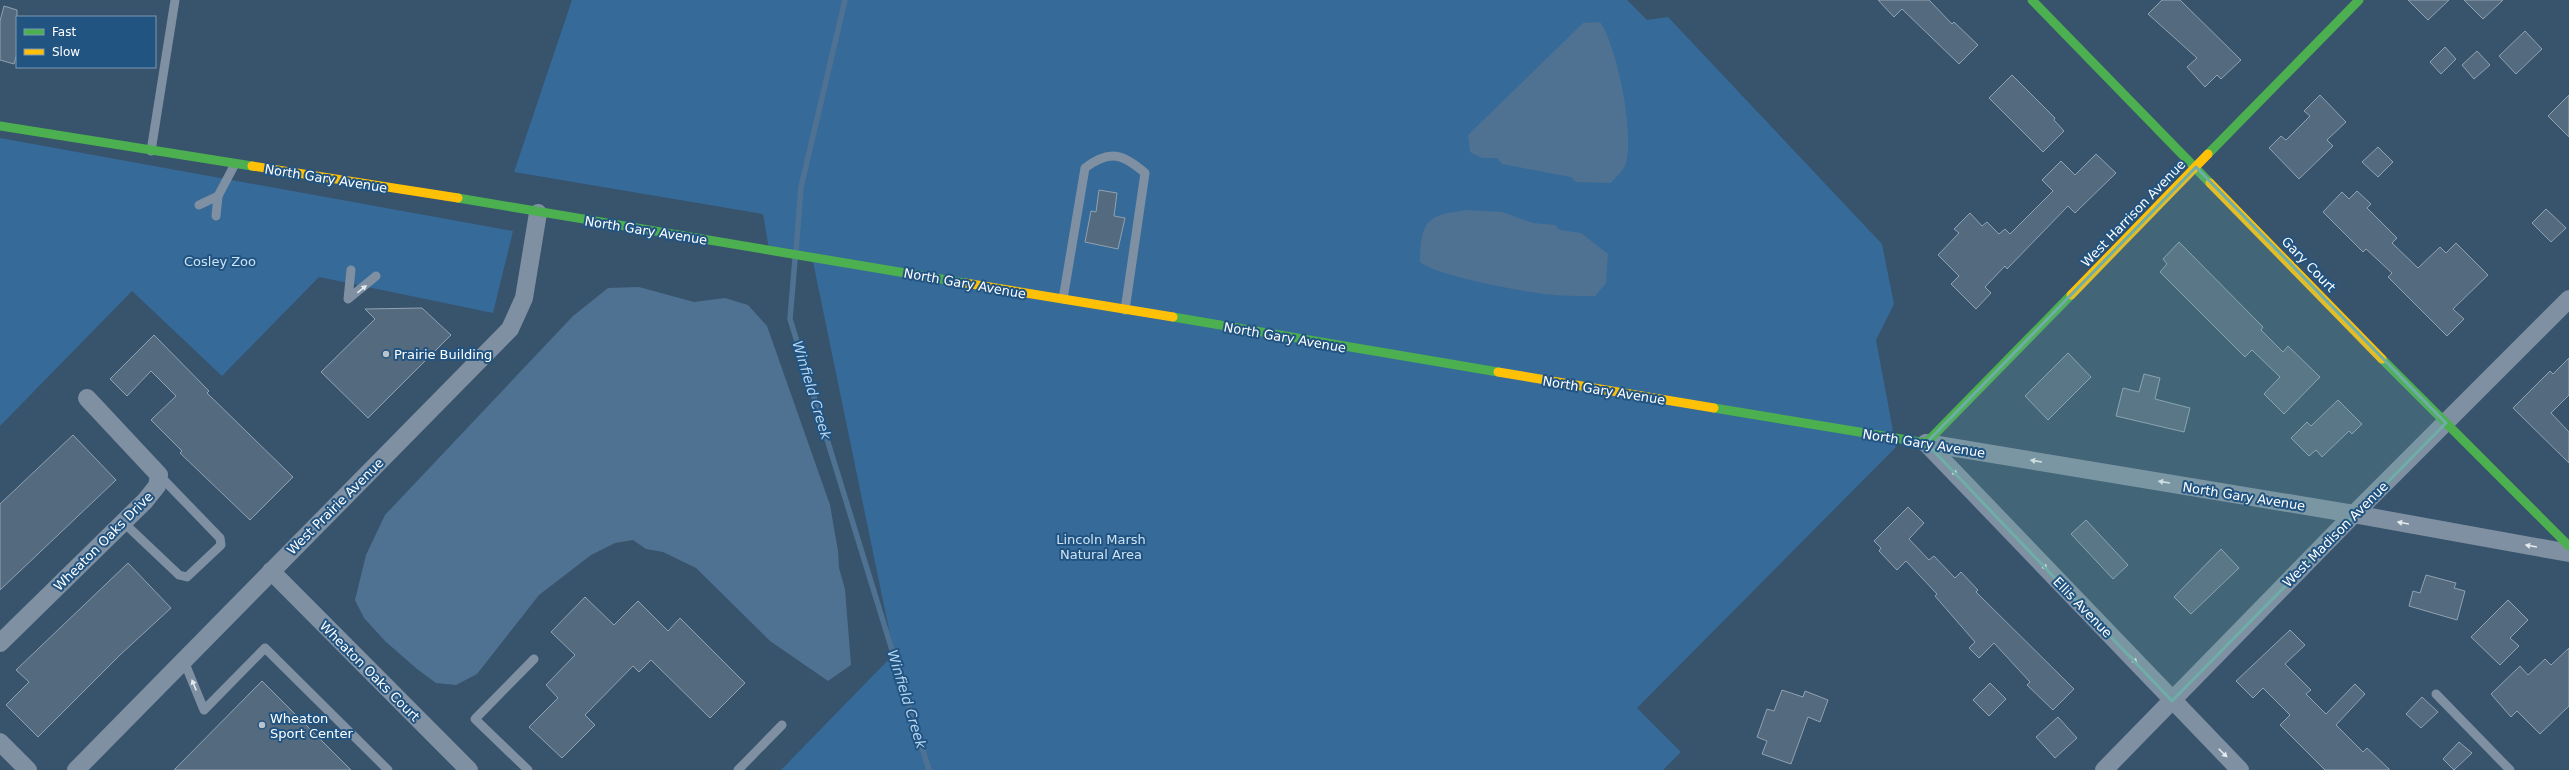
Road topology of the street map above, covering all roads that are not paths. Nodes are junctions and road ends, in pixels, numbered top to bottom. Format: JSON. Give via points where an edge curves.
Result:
{"nodes":[{"id":1,"x":175,"y":0,"type":"edge"},
{"id":2,"x":2032,"y":0,"type":"edge"},
{"id":3,"x":2359,"y":0,"type":"edge"},
{"id":4,"x":0,"y":126,"type":"edge"},
{"id":5,"x":151,"y":150,"type":"junction"},
{"id":6,"x":235,"y":164,"type":"junction"},
{"id":7,"x":2196,"y":167,"type":"junction"},
{"id":8,"x":218,"y":196,"type":"junction"},
{"id":9,"x":199,"y":204,"type":"dead end"},
{"id":10,"x":538,"y":213,"type":"junction"},
{"id":11,"x":216,"y":216,"type":"dead end"},
{"id":12,"x":351,"y":270,"type":"dead end"},
{"id":13,"x":376,"y":276,"type":"dead end"},
{"id":14,"x":2569,"y":299,"type":"edge"},
{"id":15,"x":1063,"y":300,"type":"junction"},
{"id":16,"x":1126,"y":310,"type":"junction"},
{"id":17,"x":87,"y":398,"type":"dead end"},
{"id":18,"x":2446,"y":423,"type":"junction"},
{"id":19,"x":1926,"y":443,"type":"junction"},
{"id":20,"x":159,"y":475,"type":"junction"},
{"id":21,"x":2354,"y":514,"type":"junction"},
{"id":22,"x":124,"y":522,"type":"junction"},
{"id":23,"x":2569,"y":546,"type":"edge"},
{"id":24,"x":2569,"y":553,"type":"edge"},
{"id":25,"x":271,"y":571,"type":"junction"},
{"id":26,"x":0,"y":643,"type":"edge"},
{"id":27,"x":534,"y":659,"type":"dead end"},
{"id":28,"x":184,"y":661,"type":"junction"},
{"id":29,"x":2436,"y":694,"type":"dead end"},
{"id":30,"x":2172,"y":701,"type":"junction"},
{"id":31,"x":782,"y":725,"type":"dead end"},
{"id":32,"x":0,"y":742,"type":"edge"},
{"id":33,"x":28,"y":770,"type":"edge"},
{"id":34,"x":76,"y":770,"type":"edge"},
{"id":35,"x":388,"y":770,"type":"edge"},
{"id":36,"x":468,"y":770,"type":"edge"},
{"id":37,"x":528,"y":770,"type":"edge"},
{"id":38,"x":738,"y":770,"type":"edge"},
{"id":39,"x":2104,"y":770,"type":"edge"},
{"id":40,"x":2240,"y":770,"type":"edge"},
{"id":41,"x":2510,"y":770,"type":"edge"}],
"edges":[{"from":1,"to":5,"type":"lane"},
{"from":2,"to":7,"type":"street","name":"Gary Court"},
{"from":3,"to":7,"type":"street","name":"West Harrison Avenue"},
{"from":4,"to":5,"type":"street","name":"North Gary Avenue"},
{"from":5,"to":6,"type":"street","name":"North Gary Avenue"},
{"from":6,"to":8,"type":"lane"},
{"from":6,"to":10,"type":"street","name":"North Gary Avenue"},
{"from":7,"to":18,"type":"street","name":"Gary Court"},
{"from":7,"to":19,"type":"street","name":"West Harrison Avenue"},
{"from":8,"to":9,"type":"lane"},
{"from":8,"to":11,"type":"lane"},
{"from":10,"to":15,"type":"street","name":"North Gary Avenue","via":[[769,249]]},
{"from":10,"to":25,"type":"street","name":"West Prairie Avenue","via":[[524,298],[510,329]]},
{"from":12,"to":13,"type":"lane","one_way":true,"via":[[348,299]]},
{"from":14,"to":18,"type":"street","name":"West Madison Avenue"},
{"from":15,"to":16,"type":"street","name":"North Gary Avenue"},
{"from":15,"to":16,"type":"lane","via":[[1085,168],[1102,157],[1121,156],[1145,173]]},
{"from":16,"to":19,"type":"street","name":"North Gary Avenue"},
{"from":17,"to":20,"type":"street","name":"Wheaton Oaks Drive"},
{"from":18,"to":21,"type":"street","name":"West Madison Avenue"},
{"from":18,"to":23,"type":"street","name":"Gary Court"},
{"from":21,"to":19,"type":"street","name":"North Gary Avenue","one_way":true},
{"from":19,"to":30,"type":"street","name":"Ellis Avenue","one_way":true},
{"from":20,"to":22,"type":"street","name":"Wheaton Oaks Drive","via":[[153,491]]},
{"from":20,"to":22,"type":"lane","via":[[220,538],[221,545],[187,577],[179,575]]},
{"from":24,"to":21,"type":"street","name":"North Gary Avenue","one_way":true},
{"from":21,"to":30,"type":"street","name":"West Madison Avenue"},
{"from":22,"to":26,"type":"street","name":"Wheaton Oaks Drive"},
{"from":25,"to":28,"type":"street","name":"West Prairie Avenue"},
{"from":25,"to":36,"type":"street","name":"Wheaton Oaks Court"},
{"from":27,"to":37,"type":"lane","via":[[474,719]]},
{"from":28,"to":34,"type":"street","name":"West Prairie Avenue"},
{"from":35,"to":28,"type":"lane","one_way":true,"via":[[265,648],[204,710]]},
{"from":29,"to":41,"type":"lane"},
{"from":30,"to":39,"type":"street","name":"West Madison Avenue"},
{"from":30,"to":40,"type":"street","name":"Ellis Avenue","one_way":true},
{"from":31,"to":38,"type":"lane"},
{"from":32,"to":33,"type":"street"}]}
